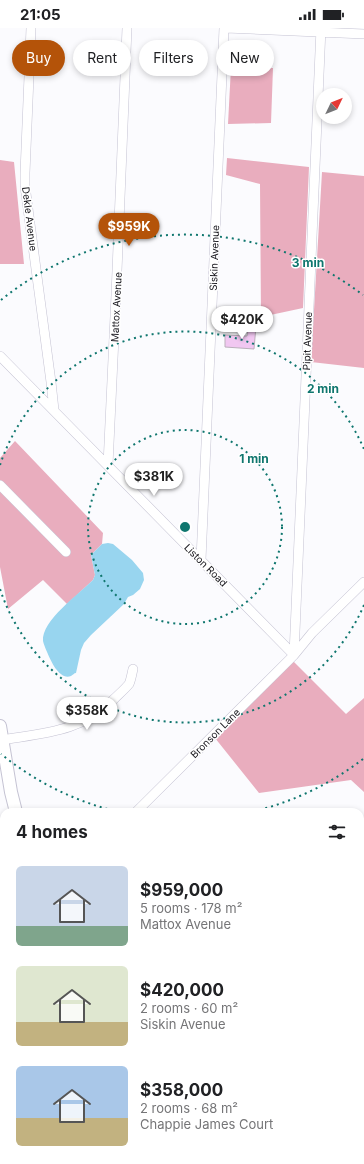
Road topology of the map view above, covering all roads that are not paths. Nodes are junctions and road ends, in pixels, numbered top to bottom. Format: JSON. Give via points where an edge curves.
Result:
{"nodes":[{"id":1,"x":31,"y":28,"type":"edge"},
{"id":2,"x":127,"y":28,"type":"edge"},
{"id":3,"x":225,"y":28,"type":"edge"},
{"id":4,"x":320,"y":30,"type":"edge"},
{"id":5,"x":364,"y":34,"type":"edge"},
{"id":6,"x":0,"y":356,"type":"edge"},
{"id":7,"x":54,"y":410,"type":"junction"},
{"id":8,"x":108,"y":465,"type":"junction"},
{"id":9,"x":0,"y":485,"type":"edge"},
{"id":10,"x":66,"y":552,"type":"dead end"},
{"id":11,"x":201,"y":560,"type":"junction"},
{"id":12,"x":364,"y":582,"type":"edge"},
{"id":13,"x":294,"y":655,"type":"junction"},
{"id":14,"x":133,"y":669,"type":"dead end"},
{"id":15,"x":0,"y":726,"type":"edge"},
{"id":16,"x":2,"y":740,"type":"junction"},
{"id":17,"x":15,"y":808,"type":"edge"},
{"id":18,"x":140,"y":808,"type":"edge"}],
"edges":[{"from":1,"to":7,"type":"street","name":"Dekle Avenue","via":[[25,179]]},
{"from":2,"to":8,"type":"street","name":"Mattox Avenue"},
{"from":3,"to":4,"type":"street"},
{"from":3,"to":11,"type":"street","name":"Siskin Avenue"},
{"from":4,"to":5,"type":"street"},
{"from":4,"to":13,"type":"street","name":"Pipit Avenue"},
{"from":6,"to":7,"type":"street","name":"Liston Road"},
{"from":7,"to":8,"type":"street","name":"Liston Road"},
{"from":8,"to":11,"type":"street","name":"Liston Road"},
{"from":9,"to":10,"type":"street"},
{"from":11,"to":13,"type":"street","name":"Liston Road"},
{"from":12,"to":13,"type":"street","name":"Bronson Lane","via":[[312,633]]},
{"from":13,"to":18,"type":"street","name":"Bronson Lane"},
{"from":14,"to":16,"type":"street","via":[[129,684],[92,717],[75,726]]},
{"from":15,"to":16,"type":"main road"},
{"from":16,"to":17,"type":"main road"}]}
